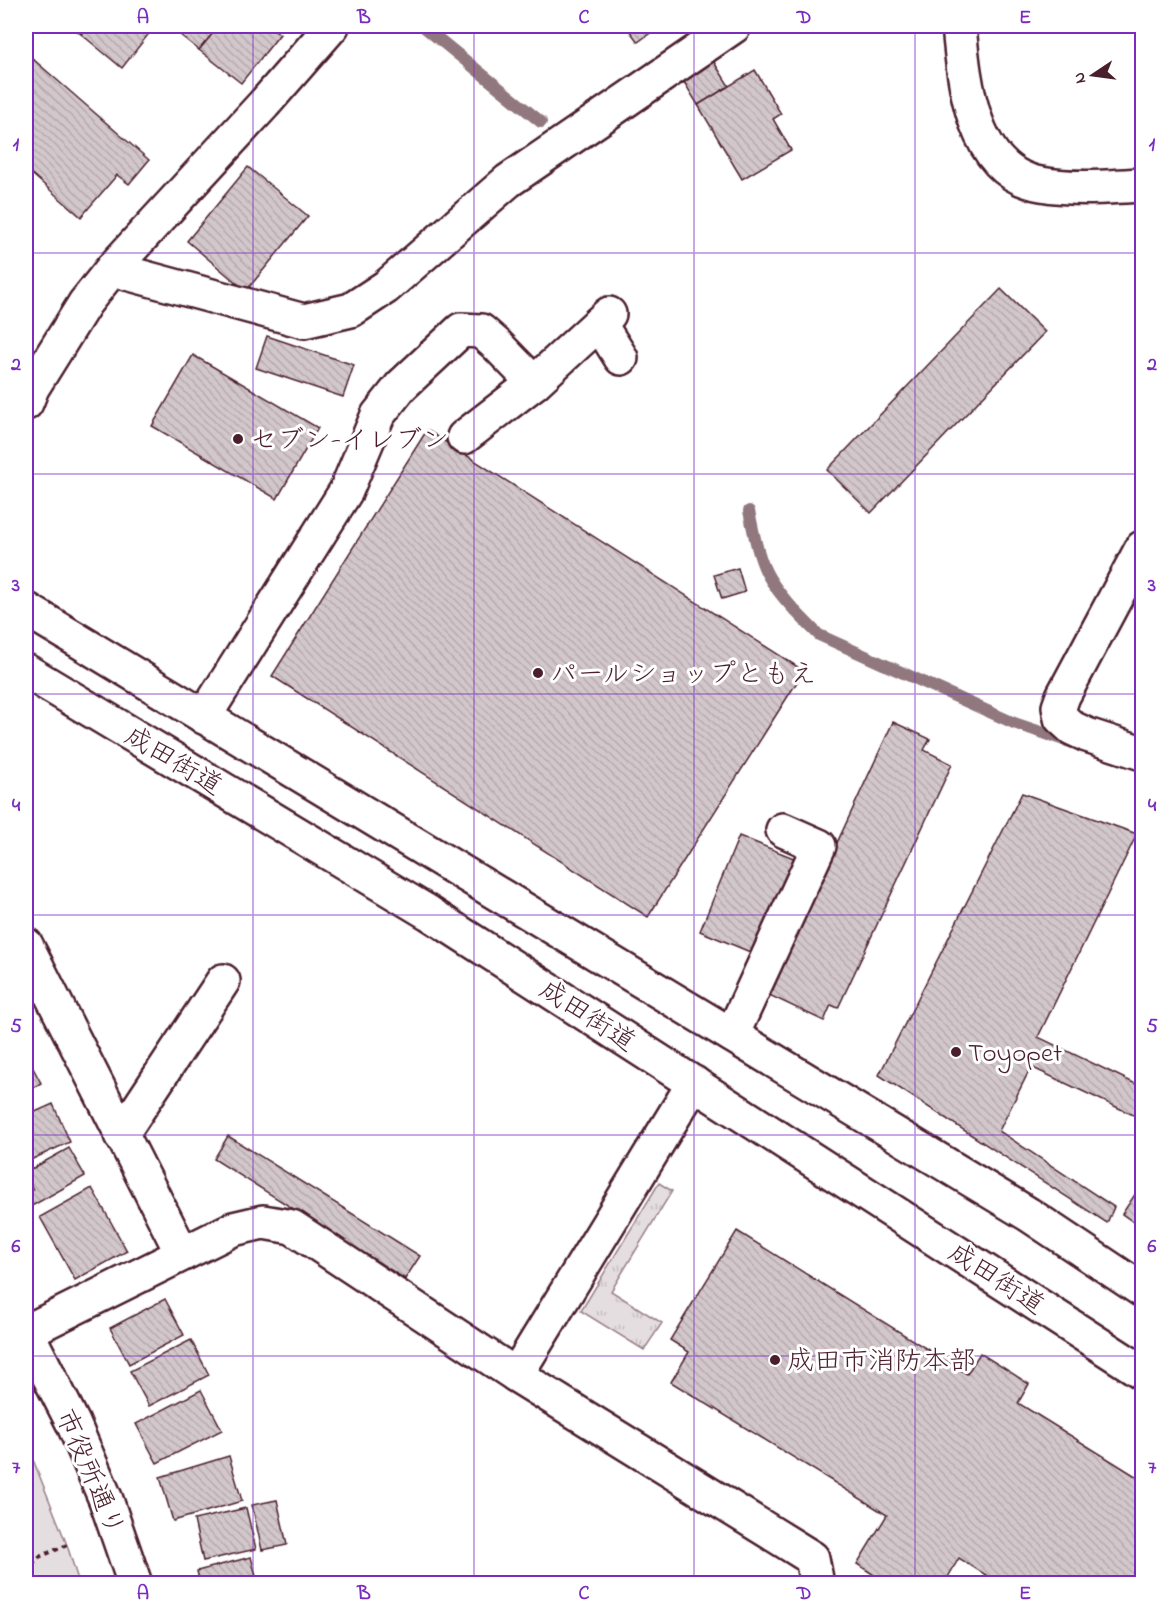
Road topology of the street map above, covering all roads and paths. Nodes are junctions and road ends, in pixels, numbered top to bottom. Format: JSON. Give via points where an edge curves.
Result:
{"nodes":[{"id":1,"x":332,"y":26,"type":"edge"},
{"id":2,"x":734,"y":26,"type":"edge"},
{"id":3,"x":959,"y":26,"type":"edge"},
{"id":4,"x":1143,"y":185,"type":"edge"},
{"id":5,"x":112,"y":269,"type":"junction"},
{"id":6,"x":621,"y":358,"type":"dead end"},
{"id":7,"x":534,"y":383,"type":"junction"},
{"id":8,"x":28,"y":391,"type":"edge"},
{"id":9,"x":464,"y":437,"type":"dead end"},
{"id":10,"x":1143,"y":548,"type":"edge"},
{"id":11,"x":26,"y":609,"type":"edge"},
{"id":12,"x":26,"y":671,"type":"edge"},
{"id":13,"x":204,"y":717,"type":"junction"},
{"id":14,"x":1143,"y":753,"type":"edge"},
{"id":15,"x":783,"y":830,"type":"dead end"},
{"id":16,"x":26,"y":945,"type":"edge"},
{"id":17,"x":223,"y":981,"type":"dead end"},
{"id":18,"x":732,"y":1035,"type":"junction"},
{"id":19,"x":694,"y":1083,"type":"junction"},
{"id":20,"x":121,"y":1135,"type":"junction"},
{"id":21,"x":182,"y":1254,"type":"junction"},
{"id":22,"x":1143,"y":1290,"type":"edge"},
{"id":23,"x":26,"y":1331,"type":"edge"},
{"id":24,"x":1143,"y":1372,"type":"edge"},
{"id":25,"x":516,"y":1375,"type":"junction"},
{"id":26,"x":67,"y":1545,"type":"dead end"},
{"id":27,"x":26,"y":1571,"type":"edge"},
{"id":28,"x":135,"y":1584,"type":"edge"},
{"id":29,"x":817,"y":1584,"type":"edge"}],
"edges":[{"from":1,"to":5,"type":"main road"},
{"from":2,"to":5,"type":"main road","via":[[508,182],[386,287],[351,310],[304,321]]},
{"from":3,"to":4,"type":"main road","via":[[962,63],[980,134],[993,155],[1018,177],[1040,184],[1089,188]]},
{"from":5,"to":8,"type":"main road"},
{"from":6,"to":7,"type":"main road","via":[[604,318]]},
{"from":7,"to":9,"type":"main road"},
{"from":7,"to":13,"type":"main road","via":[[481,331],[461,330],[401,386],[378,415],[346,491]]},
{"from":10,"to":14,"type":"main road","via":[[1059,707],[1061,718],[1072,728]]},
{"from":11,"to":13,"type":"main road","name":"成田街道"},
{"from":12,"to":19,"type":"main road","name":"成田街道","via":[[429,912]]},
{"from":13,"to":18,"type":"main road","name":"成田街道"},
{"from":15,"to":18,"type":"main road","via":[[819,846]]},
{"from":16,"to":20,"type":"main road"},
{"from":17,"to":20,"type":"main road"},
{"from":18,"to":22,"type":"main road","name":"成田街道","via":[[1028,1214]]},
{"from":19,"to":24,"type":"main road","name":"成田街道"},
{"from":19,"to":25,"type":"main road"},
{"from":20,"to":21,"type":"main road"},
{"from":21,"to":23,"type":"main road"},
{"from":21,"to":25,"type":"main road","via":[[232,1229],[263,1221],[292,1227]]},
{"from":23,"to":28,"type":"main road","name":"市役所通り","via":[[73,1423],[106,1500]]},
{"from":25,"to":29,"type":"main road","via":[[812,1558]]},
{"from":26,"to":27,"type":"path","via":[[39,1557]]}]}
